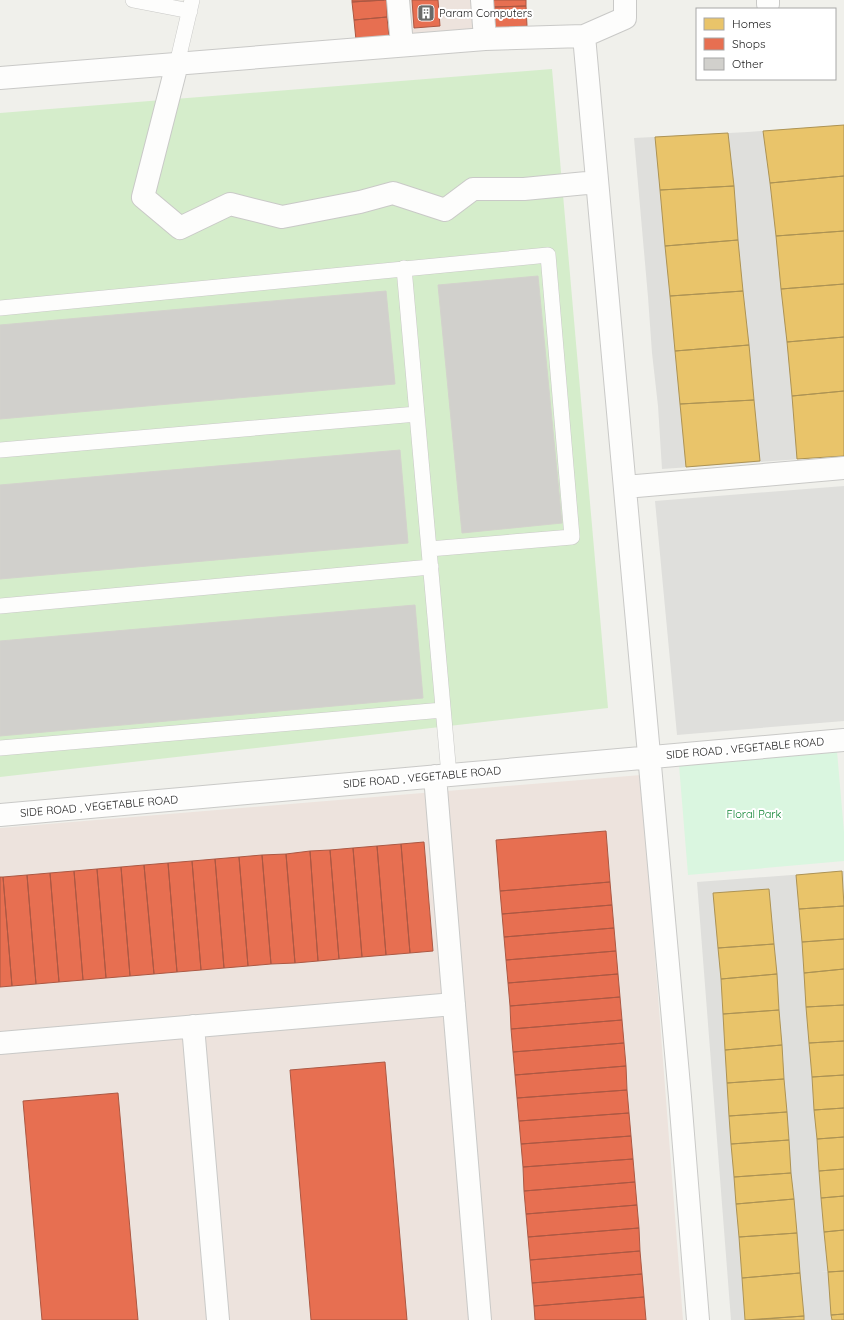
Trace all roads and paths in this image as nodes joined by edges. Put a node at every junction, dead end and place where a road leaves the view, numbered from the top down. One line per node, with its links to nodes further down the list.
1 (133, 0): 5 (lane)
2 (398, 0): 8 (street)
3 (482, 0): 7 (street)
4 (625, 0): 6 (street)
5 (191, 6): 9 (lane)
6 (584, 36): 7 (street); 11 (street)
7 (485, 39): 8 (street)
8 (402, 45): 9 (street)
9 (177, 64): 10 (street); 11 (street)
10 (0, 78)
11 (597, 182): 17 (street)
12 (404, 268): 13 (lane); 14 (lane); 18 (lane)
13 (0, 308)
14 (417, 414): 15 (lane); 18 (lane)
15 (0, 450)
16 (844, 468): 17 (street)
17 (625, 487): 24 (street)
18 (429, 549): 19 (lane)
19 (431, 567): 20 (lane); 21 (lane)
20 (0, 606)
21 (443, 710): 23 (lane); 25 (lane)
22 (844, 740): 24 (street, SIDE ROAD , VEGETABLE ROAD)
23 (0, 748)
24 (649, 757): 25 (street, SIDE ROAD , VEGETABLE ROAD); 32 (street)
25 (442, 776): 26 (street, SIDE ROAD , VEGETABLE ROAD); 27 (street)
26 (0, 815)
27 (454, 1004): 28 (street); 31 (street)
28 (193, 1026): 29 (street); 30 (street)
29 (0, 1043)
30 (218, 1320)
31 (480, 1320)
32 (698, 1320)

